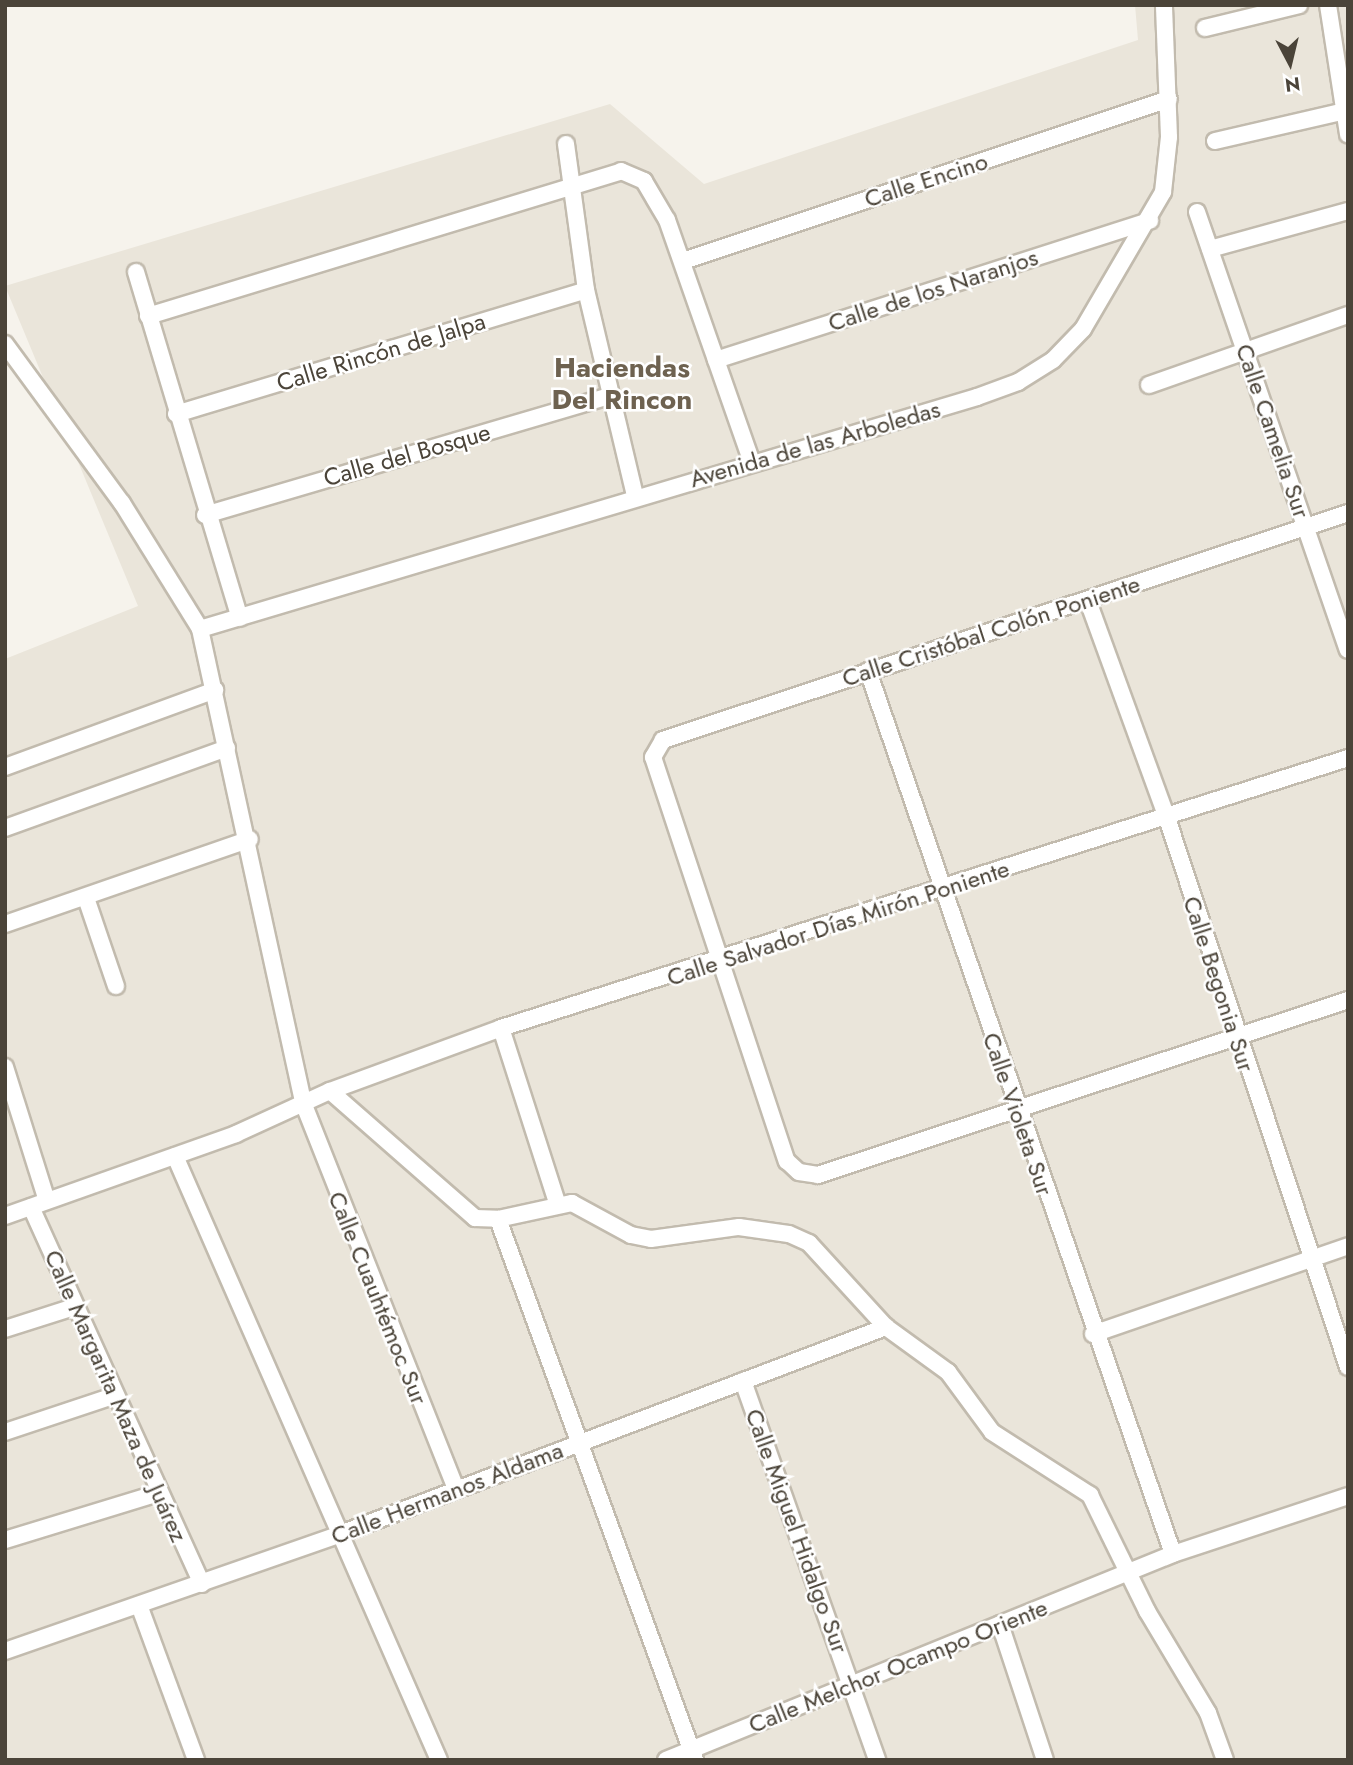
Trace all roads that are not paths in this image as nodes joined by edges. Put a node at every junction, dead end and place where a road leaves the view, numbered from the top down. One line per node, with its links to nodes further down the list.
1 (1164, 5): 5 (street, Avenida de las Arboledas)
2 (1299, 5): 4 (street)
3 (1328, 5): 6 (street)
4 (1205, 28)
5 (1169, 99): 13 (street, Avenida de las Arboledas); 15 (street, Calle Encino)
6 (1345, 111): 7 (street); 8 (street)
7 (1348, 134)
8 (1215, 141)
9 (566, 144): 10 (street)
10 (571, 184): 15 (street); 17 (street); 19 (street)
11 (1348, 211): 14 (street)
12 (1197, 212): 14 (street, Calle Camelia Sur)
13 (1150, 221): 22 (street, Calle de los Naranjos); 26 (street, Avenida de las Arboledas)
14 (1210, 249): 21 (street, Calle Camelia Sur)
15 (683, 261): 22 (street)
16 (136, 272): 19 (street)
17 (586, 290): 24 (street); 25 (street, Calle Rincón de Jalpa)
18 (1348, 315): 21 (street)
19 (148, 316): 25 (street)
20 (5, 344): 33 (street, Calle Cuauhtémoc Sur)
21 (1245, 352): 23 (street); 30 (street, Calle Camelia Sur)
22 (716, 359): 26 (street)
23 (1149, 385)
24 (609, 396): 27 (street); 29 (street, Calle del Bosque)
25 (176, 414): 29 (street)
26 (752, 463): 27 (street, Avenida de las Arboledas)
27 (635, 496): 32 (street, Avenida de las Arboledas)
28 (1348, 513): 30 (street, Calle Cristóbal Colón Poniente)
29 (205, 515): 32 (street)
30 (1306, 526): 31 (street, Calle Cristóbal Colón Poniente); 34 (street, Calle Camelia Sur)
31 (1088, 601): 35 (street, Calle Cristóbal Colón Poniente); 40 (street, Calle Begonia Sur)
32 (240, 618): 33 (street, Avenida de las Arboledas)
33 (200, 629): 36 (street, Calle Cuauhtémoc Sur)
34 (1348, 650)
35 (868, 671): 43 (street, Calle Violeta Sur); 46 (street, Calle Cristóbal Colón Poniente)
36 (215, 690): 37 (street, Calle Cuauhtémoc Sur); 39 (street)
37 (227, 748): 41 (street); 42 (street, Calle Cuauhtémoc Sur)
38 (1348, 758): 40 (street, Calle Salvador Días Mirón Poniente)
39 (5, 767)
40 (1167, 818): 43 (street, Calle Salvador Días Mirón Poniente); 50 (street, Calle Begonia Sur)
41 (5, 828)
42 (250, 839): 44 (street); 53 (street, Calle Cuauhtémoc Sur)
43 (942, 889): 46 (street, Calle Salvador Días Mirón Poniente); 54 (street, Calle Violeta Sur)
44 (86, 898): 45 (street); 47 (street)
45 (5, 924)
46 (721, 961): 49 (street, Calle Salvador Días Mirón Poniente); 54 (street)
47 (116, 986)
48 (1348, 1000): 50 (street)
49 (501, 1028): 52 (street, Calle Salvador Días Mirón Poniente); 57 (street)
50 (1235, 1037): 54 (street); 62 (street, Calle Begonia Sur)
51 (5, 1067): 56 (street)
52 (330, 1091): 53 (street, Calle Salvador Días Mirón Poniente); 60 (street)
53 (304, 1105): 55 (street, Calle Salvador Días Mirón Poniente); 72 (street, Calle Cuauhtémoc Sur)
54 (1016, 1109): 66 (street, Calle Violeta Sur)
55 (175, 1156): 56 (street, Calle Salvador Días Mirón Poniente); 75 (street)
56 (47, 1201): 58 (street, Calle Salvador Días Mirón Poniente)
57 (557, 1202): 60 (street); 64 (street)
58 (30, 1207): 59 (street, Calle Salvador Días Mirón Poniente); 63 (street, Calle Margarita Maza de Juárez)
59 (5, 1216)
60 (498, 1219): 71 (street)
61 (1348, 1246): 62 (street)
62 (1311, 1258): 66 (street); 67 (street, Calle Begonia Sur)
63 (74, 1307): 65 (street); 69 (street, Calle Margarita Maza de Juárez)
64 (886, 1327): 68 (street, Calle Hermanos Aldama); 78 (street)
65 (5, 1329)
66 (1093, 1334): 77 (street, Calle Violeta Sur)
67 (1348, 1367)
68 (743, 1381): 71 (street, Calle Hermanos Aldama); 83 (street, Calle Miguel Hidalgo Sur)
69 (113, 1396): 70 (street); 73 (street, Calle Margarita Maza de Juárez)
70 (5, 1432)
71 (580, 1442): 72 (street, Calle Hermanos Aldama); 84 (street)
72 (456, 1489): 75 (street, Calle Hermanos Aldama)
73 (159, 1493): 76 (street); 79 (street, Calle Margarita Maza de Juárez)
74 (1348, 1496): 77 (street, Calle Melchor Ocampo Oriente)
75 (343, 1533): 79 (street, Calle Hermanos Aldama); 86 (street)
76 (5, 1540)
77 (1172, 1554): 78 (street, Calle Melchor Ocampo Oriente)
78 (1129, 1571): 81 (street, Calle Melchor Ocampo Oriente); 90 (street)
79 (202, 1584): 80 (street, Calle Hermanos Aldama)
80 (139, 1605): 82 (street, Calle Hermanos Aldama); 85 (street)
81 (1000, 1624): 83 (street, Calle Melchor Ocampo Oriente); 89 (street)
82 (5, 1651)
83 (852, 1683): 84 (street, Calle Melchor Ocampo Oriente); 88 (street, Calle Miguel Hidalgo Sur)
84 (693, 1755): 87 (street, Calle Melchor Ocampo Oriente)
85 (196, 1760)
86 (439, 1760)
87 (666, 1760)
88 (877, 1760)
89 (1045, 1760)
90 (1225, 1760)

